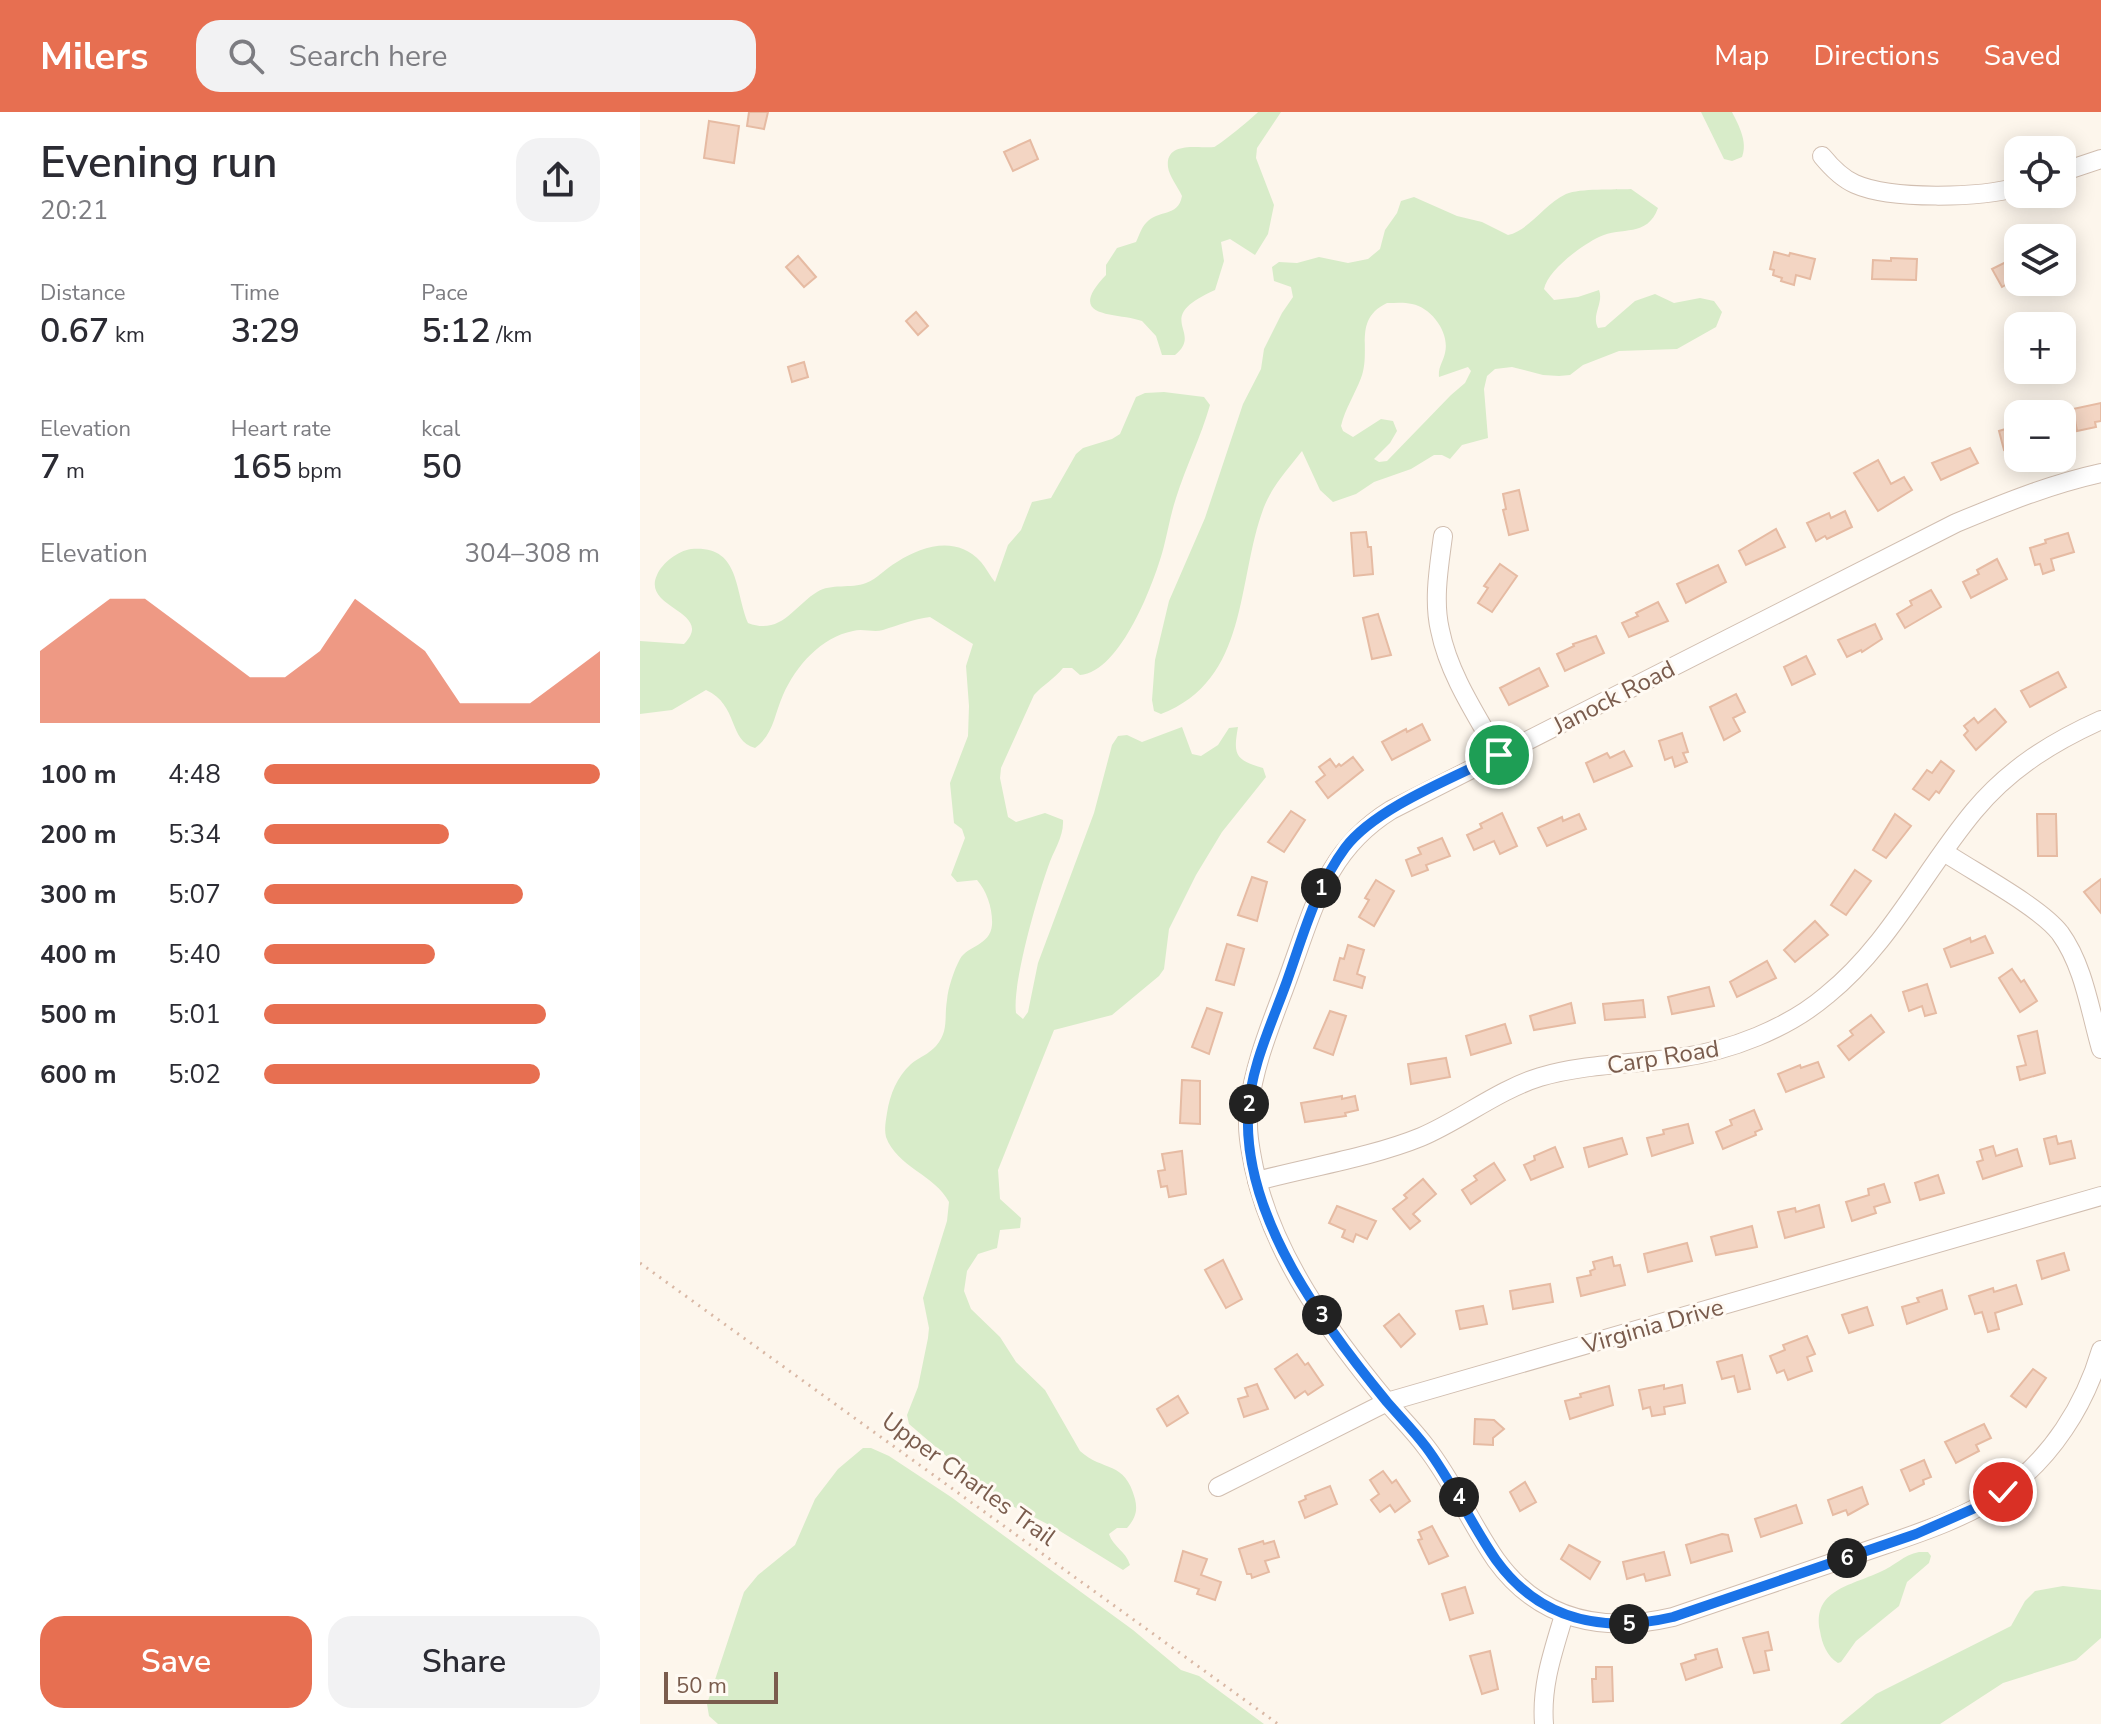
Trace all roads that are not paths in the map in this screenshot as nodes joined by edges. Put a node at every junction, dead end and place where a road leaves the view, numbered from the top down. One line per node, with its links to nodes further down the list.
1 (1822, 156): 4 (street)
2 (2101, 159): 3 (street)
3 (2076, 167)
4 (2004, 190)
5 (2101, 473): 8 (street, Janock Road)
6 (1443, 536): 8 (street)
7 (2101, 720): 9 (street, Carp Road)
8 (1499, 755): 11 (street, Janock Road)
9 (1944, 852): 10 (street); 11 (street, Carp Road)
10 (2101, 1049)
11 (1257, 1181): 15 (street, Janock Road)
12 (2101, 1196): 15 (street, Virginia Drive)
13 (2101, 1350): 14 (street, Janock Road)
14 (2097, 1381): 17 (street, Janock Road)
15 (1387, 1402): 16 (street, Virginia Drive); 17 (street, Janock Road)
16 (1218, 1487)
17 (1564, 1615): 18 (street)
18 (1544, 1724)

